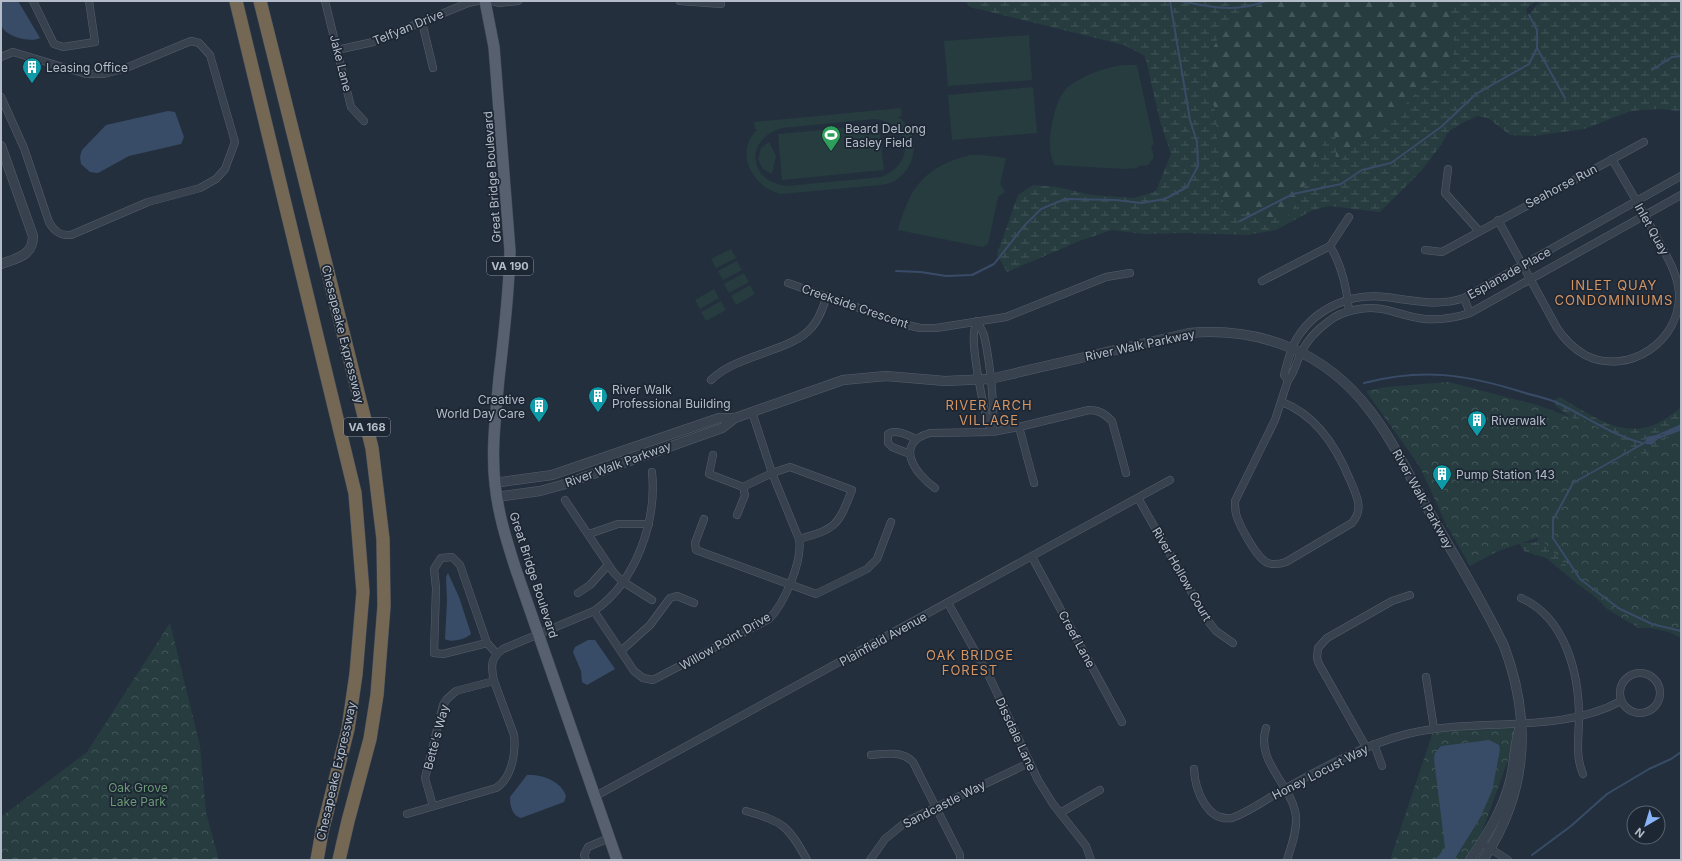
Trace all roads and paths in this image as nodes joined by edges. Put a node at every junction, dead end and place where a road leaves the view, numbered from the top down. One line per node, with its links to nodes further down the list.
1 (33, 1): 2 (street)
2 (89, 1)
3 (236, 1): 115 (highway, Chesapeake Expressway / VA 168)
4 (260, 1): 116 (highway, Chesapeake Expressway / VA 168)
5 (325, 1): 13 (street, Jake Lane)
6 (477, 1): 12 (street, Telfyan Drive)
7 (485, 1): 59 (main road, Great Bridge Boulevard / VA 190)
8 (492, 1): 9 (street)
9 (518, 1)
10 (680, 1): 11 (street)
11 (721, 4)
12 (422, 22): 13 (street, Telfyan Drive); 15 (street)
13 (337, 50): 17 (street, Jake Lane)
14 (1, 57): 16 (street)
15 (433, 68)
16 (1, 97)
17 (364, 121)
18 (1644, 142): 20 (street, Seahorse Run)
19 (1, 146): 31 (street)
20 (1612, 159): 24 (street, Inlet Quay); 27 (street, Seahorse Run)
21 (1448, 169): 28 (street)
22 (1681, 176): 24 (street, Esplanade Place)
23 (1681, 195): 25 (street, Esplanade Place)
24 (1636, 202): 25 (street, Inlet Quay); 32 (street, Esplanade Place)
25 (1644, 215): 34 (street, Esplanade Place); 34 (street, Inlet Quay)
26 (1348, 217): 29 (street)
27 (1498, 220): 28 (street, Seahorse Run); 32 (street, Inlet Quay)
28 (1479, 231): 30 (street, Seahorse Run)
29 (1330, 246): 35 (street); 39 (street)
30 (1425, 250)
31 (1, 264)
32 (1523, 266): 34 (street, Inlet Quay); 38 (street, Esplanade Place)
33 (1130, 274): 42 (street, Creekside Crescent)
34 (1531, 280): 41 (street, Esplanade Place)
35 (1262, 281)
36 (788, 283): 37 (street, Creekside Crescent)
37 (827, 296): 42 (street, Creekside Crescent); 45 (street)
38 (1464, 298): 39 (street, Esplanade Place); 41 (street)
39 (1348, 300): 40 (street); 43 (street, Esplanade Place)
40 (1349, 311): 41 (street, Esplanade Place); 43 (street, Esplanade Place)
41 (1470, 313)
42 (977, 321): 44 (street); 46 (street)
43 (1297, 350): 44 (street, River Walk Parkway); 47 (street); 93 (street, River Walk Parkway)
44 (990, 379): 46 (street, River Walk Parkway); 51 (street)
45 (712, 380)
46 (979, 380): 48 (street, River Walk Parkway); 51 (street)
47 (1282, 402): 47 (street)
48 (752, 412): 49 (street, River Walk Parkway); 56 (street, Willow Point Drive)
49 (736, 418): 59 (street, River Walk Parkway); 63 (street, River Walk Parkway)
50 (1019, 427): 51 (street); 57 (street); 60 (street)
51 (992, 432): 52 (street)
52 (916, 439): 53 (street); 53 (street)
53 (910, 454): 62 (street)
54 (713, 455): 61 (street)
55 (652, 472): 69 (street)
56 (772, 473): 61 (street); 71 (street, Willow Point Drive); 71 (street)
57 (1126, 473)
58 (1170, 480): 64 (street, Plainfield Avenue)
59 (494, 483): 63 (main road, Great Bridge Boulevard / VA 190)
60 (1034, 483)
61 (743, 487): 66 (street)
62 (935, 488)
63 (496, 497): 83 (main road, Great Bridge Boulevard / VA 190)
64 (1138, 498): 72 (street, Plainfield Avenue); 85 (street, River Hollow Court)
65 (565, 500): 70 (street)
66 (737, 515)
67 (704, 519): 75 (street)
68 (891, 522): 75 (street)
69 (649, 524): 70 (street); 74 (street)
70 (589, 534): 73 (street)
71 (799, 539): 75 (street, Willow Point Drive)
72 (1032, 557): 81 (street, Plainfield Avenue); 92 (street, Creef Lane)
73 (608, 565): 74 (street); 76 (street)
74 (622, 581): 79 (street); 82 (street)
75 (789, 584): 86 (street, Willow Point Drive)
76 (578, 592)
77 (1410, 595): 97 (street)
78 (1521, 598): 91 (street)
79 (652, 600)
80 (694, 603): 86 (street)
81 (948, 603): 99 (street, Dissdale Lane); 105 (street, Plainfield Avenue)
82 (594, 611): 83 (street); 86 (street, Willow Point Drive)
83 (539, 635): 87 (street); 105 (main road, Great Bridge Boulevard / VA 190)
84 (487, 643): 84 (street); 87 (street)
85 (1233, 643)
86 (621, 651)
87 (497, 654): 89 (street)
88 (1426, 677): 95 (street)
89 (494, 681): 106 (street, Bette's Way); 106 (street)
90 (1621, 701): 90 (street); 91 (street, Honey Locust Way)
91 (1579, 716): 93 (street, Honey Locust Way); 102 (street)
92 (1122, 722)
93 (1521, 724): 95 (street, Honey Locust Way); 112 (street, River Walk Parkway)
94 (1266, 728): 103 (street)
95 (1434, 729): 96 (street, Honey Locust Way)
96 (1374, 744): 97 (street, Honey Locust Way); 100 (street)
97 (1366, 747): 103 (street, Honey Locust Way)
98 (871, 755): 107 (street)
99 (1029, 763): 107 (street, Sandcastle Way); 109 (street, Dissdale Lane)
100 (1382, 766)
101 (1194, 769): 103 (street, Honey Locust Way)
102 (1583, 774)
103 (1285, 789): 123 (street)
104 (1100, 790): 109 (street)
105 (594, 797): 111 (main road, Great Bridge Boulevard / VA 190)
106 (433, 806): 110 (street)
107 (936, 807): 120 (street, Sandcastle Way); 121 (street)
108 (746, 811): 119 (street)
109 (1060, 813): 122 (street, Dissdale Lane)
110 (407, 814)
111 (609, 838): 117 (street); 118 (main road, Great Bridge Boulevard / VA 190)
112 (1486, 845): 113 (street, River Walk Parkway); 114 (street, River Walk Parkway); 124 (street)
113 (1473, 856): 114 (street)
114 (1485, 859)
115 (317, 860)
116 (339, 860)
117 (586, 860)
118 (616, 860)
119 (807, 860)
120 (870, 860)
121 (960, 860)
122 (1091, 860)
123 (1287, 860)
124 (1508, 860)

